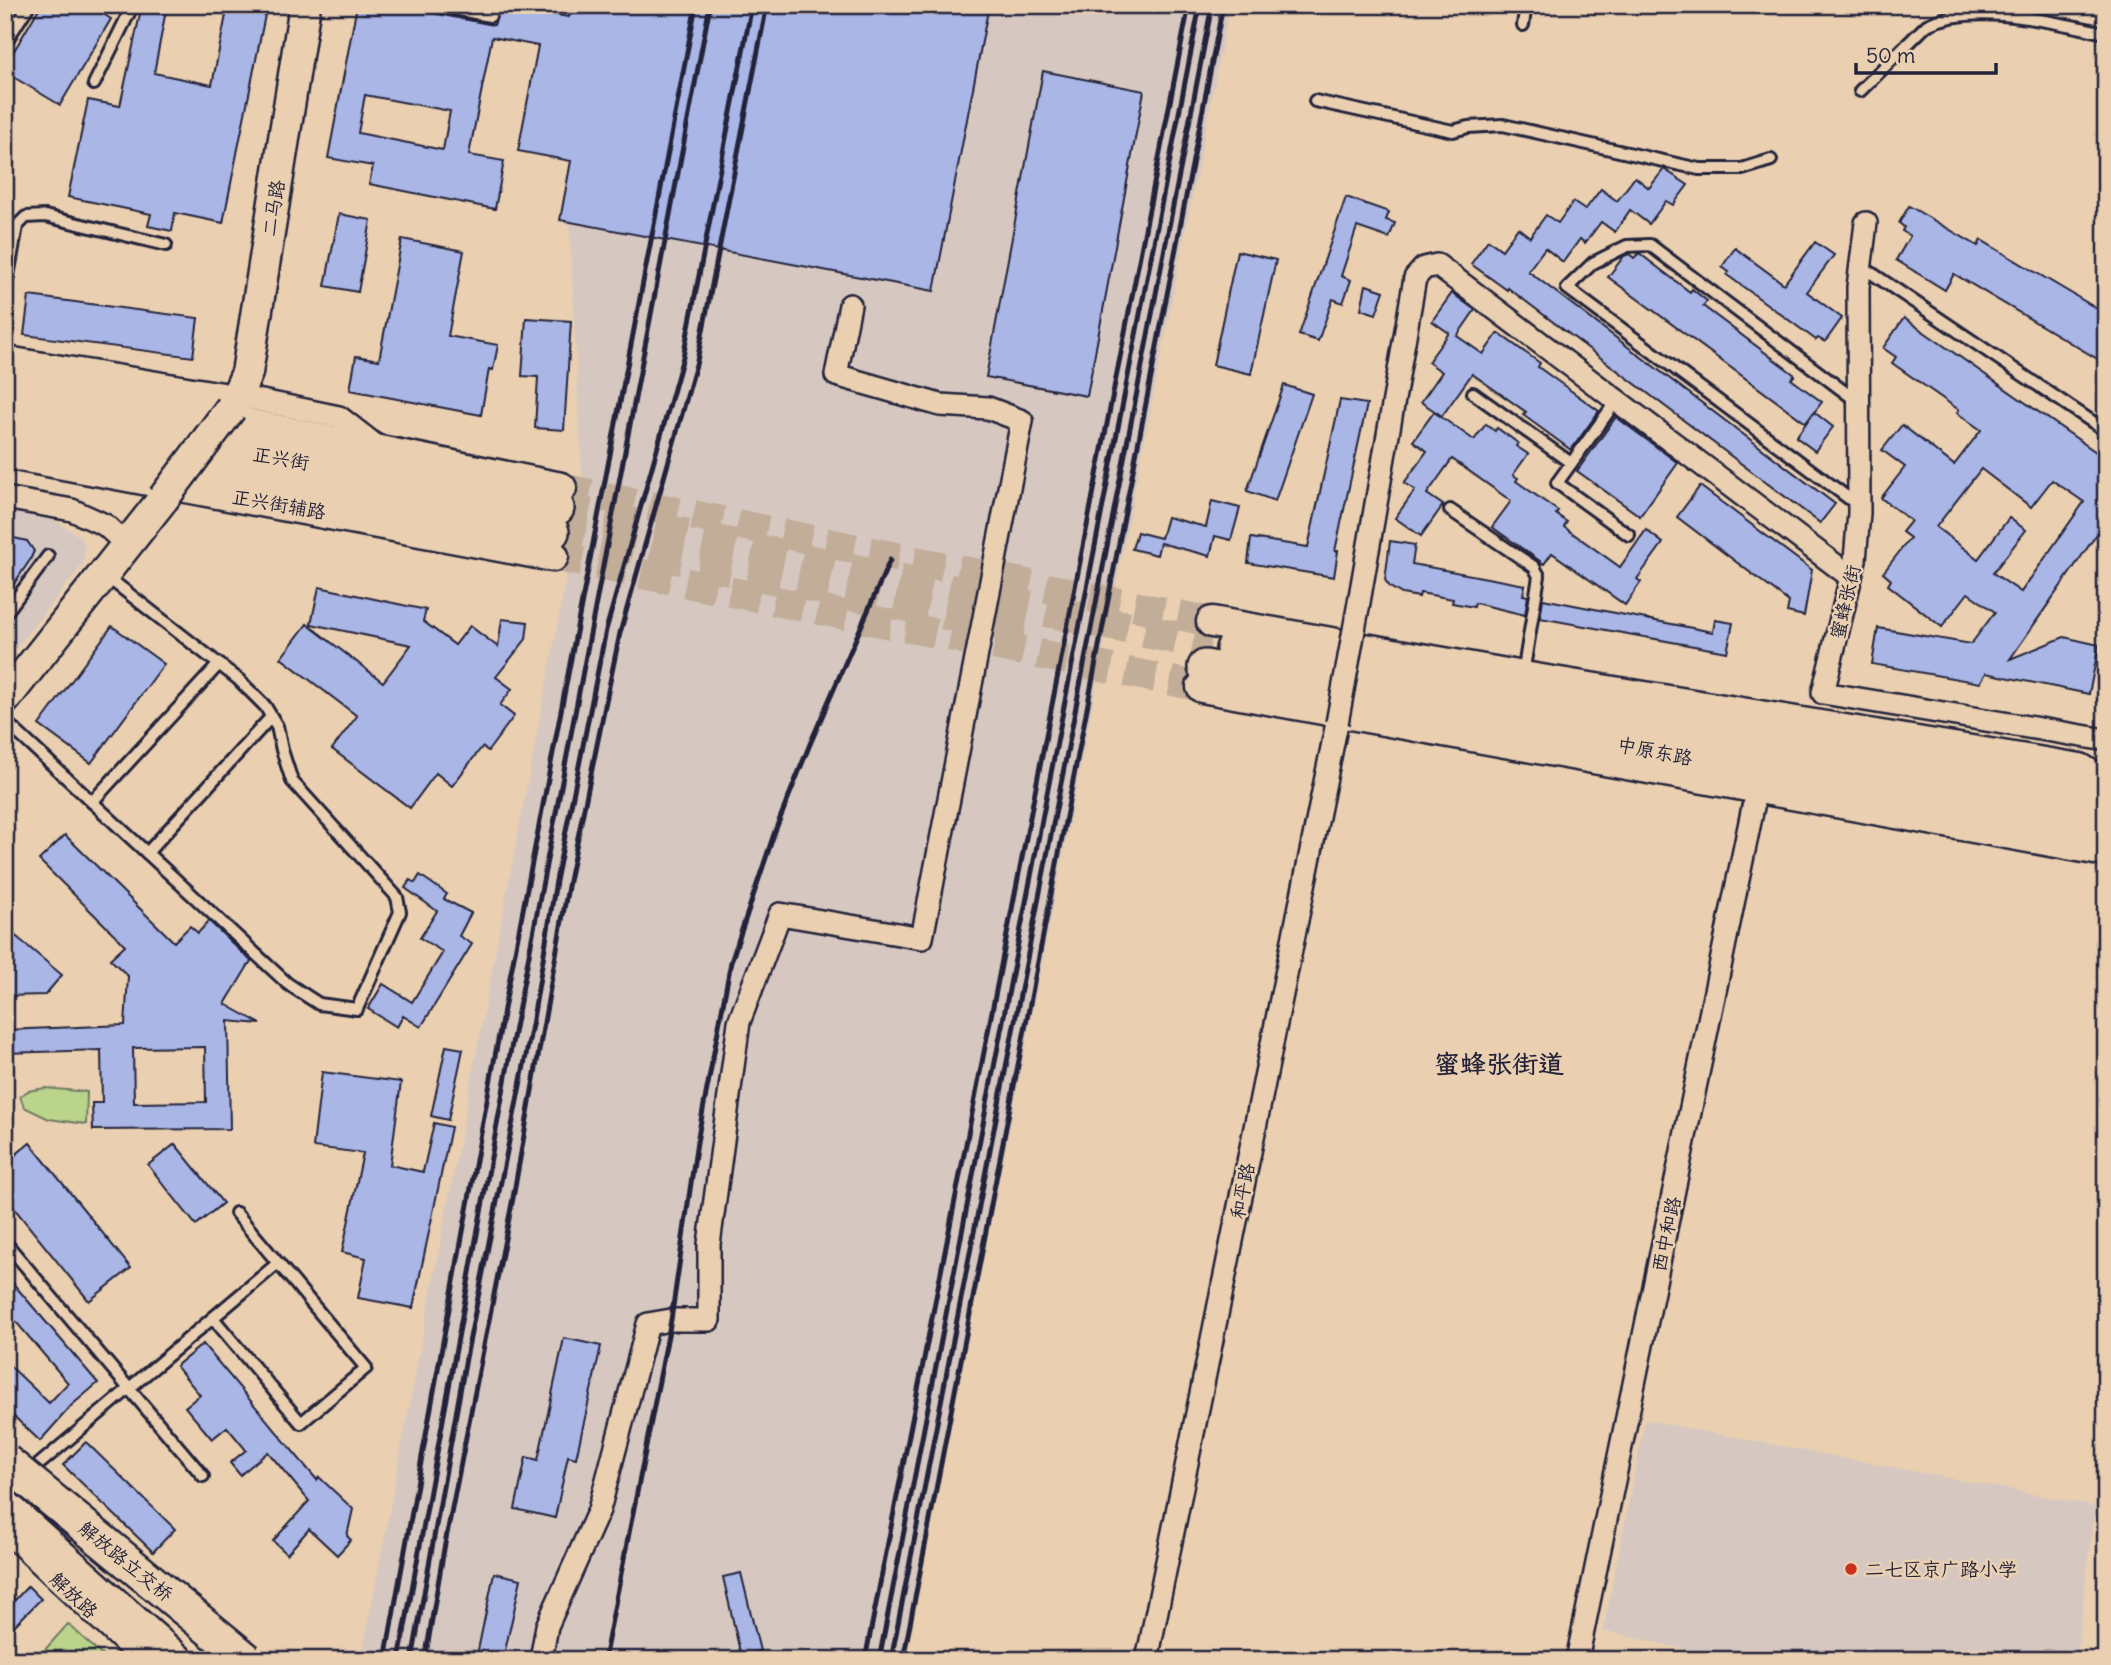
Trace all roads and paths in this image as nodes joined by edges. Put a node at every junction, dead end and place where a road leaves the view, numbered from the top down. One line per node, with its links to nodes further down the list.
1 (29, 5): 9 (lane)
2 (130, 5): 10 (lane)
3 (305, 5): 23 (street, 二马路)
4 (435, 5): 5 (lane)
5 (493, 5)
6 (1526, 5): 7 (lane)
7 (1522, 25)
8 (2106, 33): 11 (lane)
9 (5, 43)
10 (94, 84)
11 (1860, 91)
12 (1315, 102): 13 (lane)
13 (1771, 160)
14 (1866, 223): 16 (street, 蜜蜂张街)
15 (166, 245): 17 (lane)
16 (1861, 265): 24 (street, 蜜蜂张街); 27 (lane)
17 (5, 293)
18 (850, 305): 71 (street)
19 (5, 357): 23 (street)
20 (5, 383): 28 (street)
21 (1473, 393): 30 (lane)
22 (1617, 400): 30 (lane); 39 (street, 和平路); 47 (street, 和平路, bridge)
23 (235, 402): 28 (street); 36 (street, 二马路, bridge)
24 (1858, 402): 32 (street, 蜜蜂张街); 32 (lane)
25 (5, 408): 34 (main road, 正兴街)
26 (5, 432): 34 (main road, 正兴街)
27 (2106, 432)
28 (382, 450): 34 (street)
29 (5, 453): 34 (street, 正兴街辅路)
30 (1571, 463): 35 (lane)
31 (5, 498): 36 (street)
32 (1859, 506): 39 (street, 蜜蜂张街)
33 (1450, 510): 43 (lane)
34 (556, 521)
35 (1629, 535)
36 (127, 545): 38 (street)
37 (48, 556): 40 (lane)
38 (104, 574): 42 (lane); 44 (street)
39 (1851, 577): 48 (street, 蜜蜂张街)
40 (5, 614)
41 (1207, 655): 43 (street); 52 (main road, 中原东路); 55 (main road, 中原东路)
42 (219, 664): 45 (lane); 51 (lane)
43 (1523, 677): 49 (street)
44 (5, 699)
45 (271, 717): 54 (lane); 54 (lane)
46 (5, 721): 51 (lane)
47 (1336, 726): 53 (street); 72 (street, 和平路)
48 (2106, 740)
49 (2093, 771): 50 (street)
50 (2106, 785)
51 (92, 802): 54 (lane)
52 (2106, 802)
53 (1753, 807): 55 (street); 73 (street, 西中和路)
54 (147, 853)
55 (2105, 855)
56 (236, 1213): 58 (lane)
57 (5, 1242): 60 (lane)
58 (278, 1263): 59 (lane); 59 (lane)
59 (213, 1318): 60 (lane)
60 (129, 1388): 63 (lane); 64 (lane)
61 (5, 1435): 67 (main road, bridge)
62 (5, 1461): 67 (main road, 解放路立交桥, bridge)
63 (203, 1476)
64 (5, 1493)
65 (5, 1507): 69 (main road, 解放路立交桥)
66 (5, 1530): 68 (street, 解放路)
67 (214, 1631): 70 (main road, 解放路立交桥, bridge)
68 (143, 1660)
69 (176, 1660)
70 (247, 1660)
71 (541, 1660)
72 (1147, 1660)
73 (1577, 1660)

